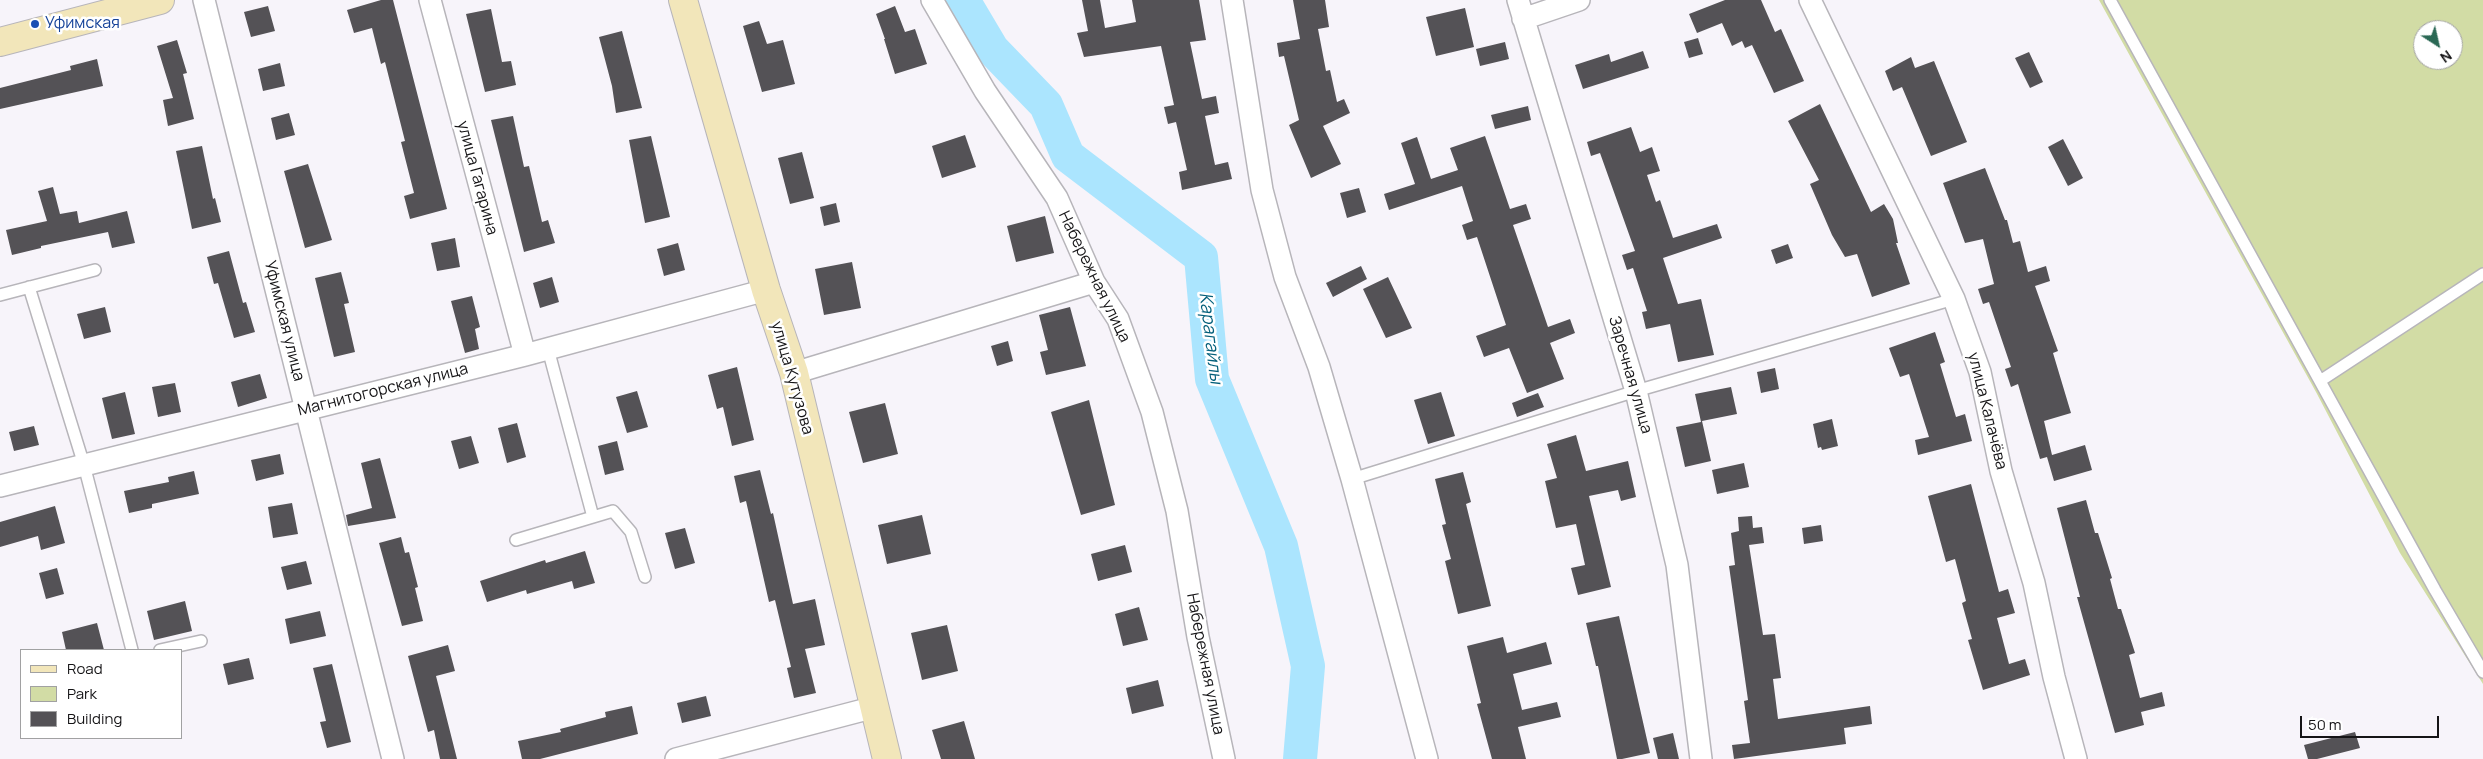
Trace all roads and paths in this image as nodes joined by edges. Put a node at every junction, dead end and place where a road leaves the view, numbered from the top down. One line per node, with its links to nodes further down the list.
1 (160, 0): 11 (main road)
2 (204, 0): 24 (street, Уфимская улица)
3 (430, 0): 20 (street, улица Гагарина)
4 (683, 0): 16 (main road, улица Кутузова)
5 (932, 0): 14 (street, Набережная улица)
6 (1232, 0): 26 (street)
7 (1579, 0): 10 (street)
8 (1810, 0): 18 (street, улица Калачёва)
9 (2110, 0): 22 (lane)
10 (1521, 9): 23 (street, Заречная улица)
11 (0, 42)
12 (95, 270): 15 (lane)
13 (2483, 274): 22 (lane)
14 (1094, 282): 21 (street); 39 (street, Набережная улица)
15 (29, 287): 17 (lane); 25 (lane)
16 (766, 290): 19 (street, Магнитогорская улица); 21 (main road, улица Кутузова)
17 (0, 295)
18 (1954, 300): 23 (lane); 42 (street, улица Калачёва)
19 (548, 349): 20 (street, Магнитогорская улица); 28 (lane)
20 (524, 355): 24 (street, Магнитогорская улица)
21 (794, 373): 35 (main road, улица Кутузова)
22 (2320, 381): 34 (lane)
23 (1636, 391): 26 (lane); 41 (street, Заречная улица)
24 (306, 410): 25 (street, Магнитогорская улица); 36 (street, Уфимская улица)
25 (84, 465): 27 (street, Магнитогорская улица); 32 (lane)
26 (1352, 479): 40 (street)
27 (0, 486)
28 (593, 517): 29 (lane); 30 (lane)
29 (516, 540)
30 (645, 577)
31 (201, 641): 33 (lane)
32 (132, 649)
33 (165, 649)
34 (2483, 672)
35 (875, 707): 37 (street); 38 (main road, улица Кутузова)
36 (393, 759)
37 (676, 759)
38 (887, 759)
39 (1224, 759)
40 (1427, 759)
41 (1701, 759)
42 (2076, 759)

